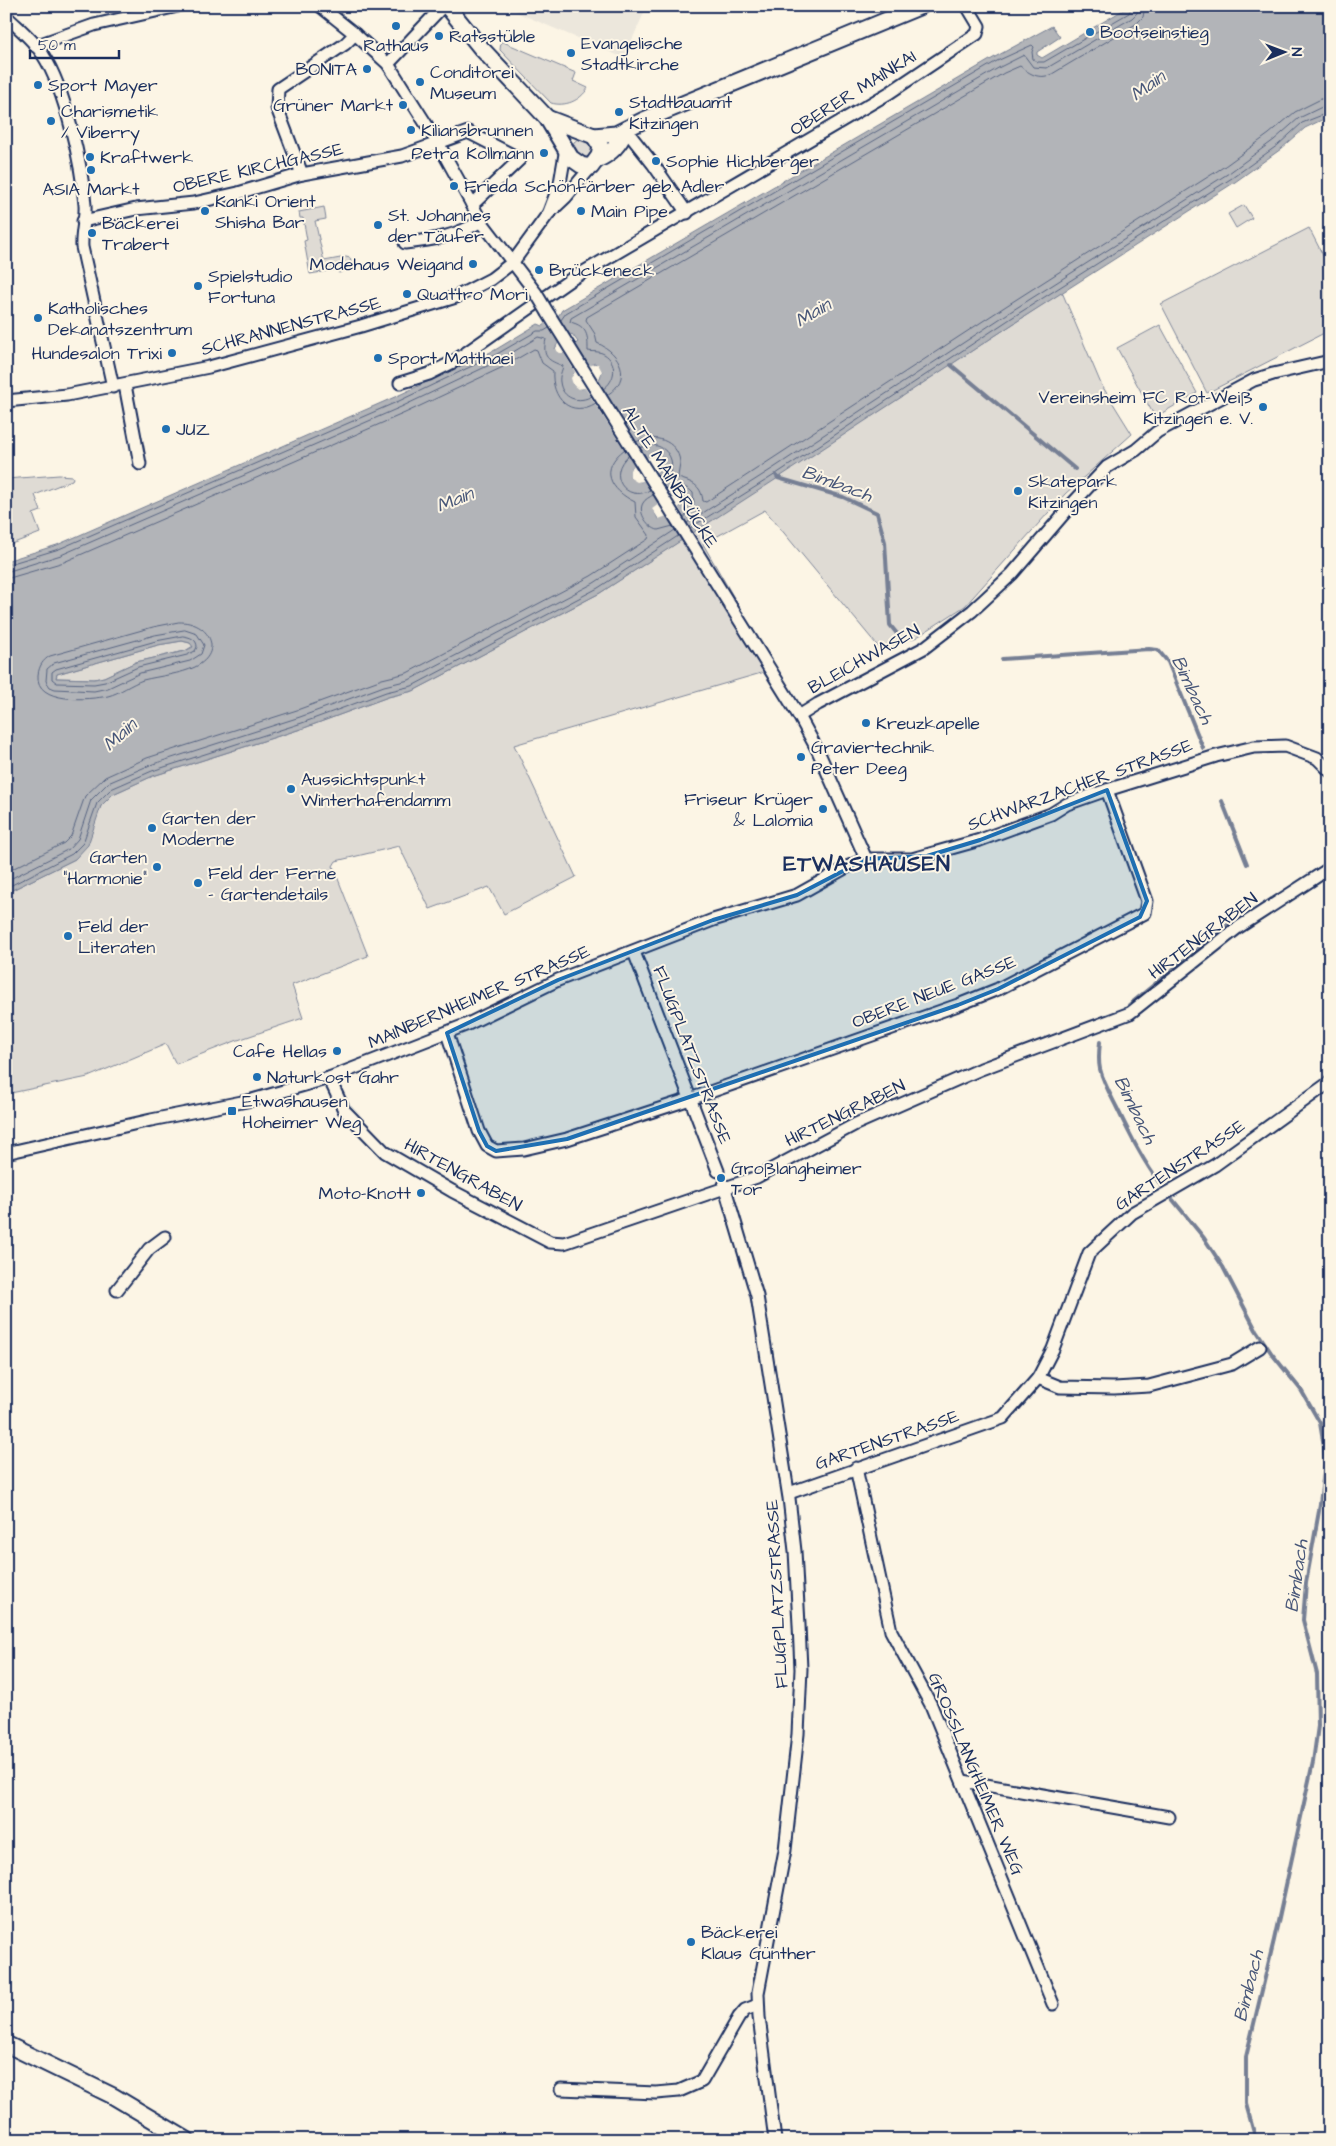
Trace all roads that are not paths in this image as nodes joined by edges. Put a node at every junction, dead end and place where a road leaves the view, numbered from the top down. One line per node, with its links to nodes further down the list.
1 (178, 6): 8 (street)
2 (320, 6): 7 (street, ALTE MAINBRÜCKE)
3 (445, 6): 9 (street); 10 (street)
4 (921, 6): 11 (street)
5 (967, 6): 18 (street, OBERER MAINKAI)
6 (6, 16): 8 (street)
7 (355, 34): 9 (street, ALTE MAINBRÜCKE); 16 (street)
8 (35, 46): 20 (street)
9 (388, 64): 13 (street, ALTE MAINBRÜCKE)
10 (547, 118): 12 (street); 14 (street)
11 (626, 130): 12 (street); 15 (street); 18 (street)
12 (588, 133): 14 (street); 15 (street)
13 (438, 143): 16 (street, OBERE KIRCHGASSE); 17 (street, ALTE MAINBRÜCKE); 17 (street, OBERE KIRCHGASSE)
14 (566, 148): 15 (street); 19 (street)
15 (594, 163): 19 (street)
16 (302, 174): 20 (street, OBERE KIRCHGASSE)
17 (472, 205): 21 (street, ALTE MAINBRÜCKE)
18 (687, 213): 24 (street, OBERER MAINKAI)
19 (548, 214): 23 (street, SCHRANNENSTRASSE)
20 (84, 221): 28 (street)
21 (481, 221): 22 (street); 23 (street, ALTE MAINBRÜCKE)
22 (405, 243)
23 (513, 262): 24 (street, ALTE MAINBRÜCKE); 27 (street, SCHRANNENSTRASSE)
24 (537, 298): 26 (street, OBERER MAINKAI); 31 (street, ALTE MAINBRÜCKE, bridge)
25 (1330, 362): 31 (street, BLEICHWASEN)
26 (400, 383)
27 (125, 385): 28 (street, SCHRANNENSTRASSE); 30 (street)
28 (112, 387): 29 (street, SCHRANNENSTRASSE)
29 (6, 401)
30 (140, 464)
31 (799, 716): 34 (street, ALTE MAINBRÜCKE)
32 (1330, 771): 33 (street, SCHWARZACHER STRASSE)
33 (1106, 790): 34 (street, SCHWARZACHER STRASSE); 40 (street, OBERE NEUE GASSE)
34 (866, 859): 36 (street, MAINBERNHEIMER STRASSE)
35 (1330, 868): 43 (street, HIRTENGRABEN)
36 (634, 952): 37 (street, MAINBERNHEIMER STRASSE); 40 (street, FLUGPLATZSTRASSE)
37 (448, 1033): 38 (street, MAINBERNHEIMER STRASSE); 40 (street, OBERE NEUE GASSE)
38 (328, 1078): 41 (street, MAINBERNHEIMER STRASSE); 43 (street, HIRTENGRABEN)
39 (1330, 1082): 47 (street, GARTENSTRASSE)
40 (690, 1099): 42 (street, FLUGPLATZSTRASSE)
41 (6, 1154)
42 (718, 1171)
43 (725, 1187): 49 (street, FLUGPLATZSTRASSE)
44 (165, 1237): 45 (street)
45 (117, 1290)
46 (1260, 1347): 47 (street)
47 (1038, 1378): 48 (street, GARTENSTRASSE)
48 (856, 1468): 49 (street, GARTENSTRASSE); 50 (street, GROSSLANGHEIMER WEG)
49 (789, 1493): 53 (street, FLUGPLATZSTRASSE)
50 (963, 1780): 51 (street); 52 (street, GROSSLANGHEIMER WEG)
51 (1169, 1817)
52 (1053, 2004)
53 (758, 2005): 55 (street); 57 (street, FLUGPLATZSTRASSE)
54 (6, 2044): 56 (street)
55 (561, 2089)
56 (187, 2140)
57 (775, 2140)

